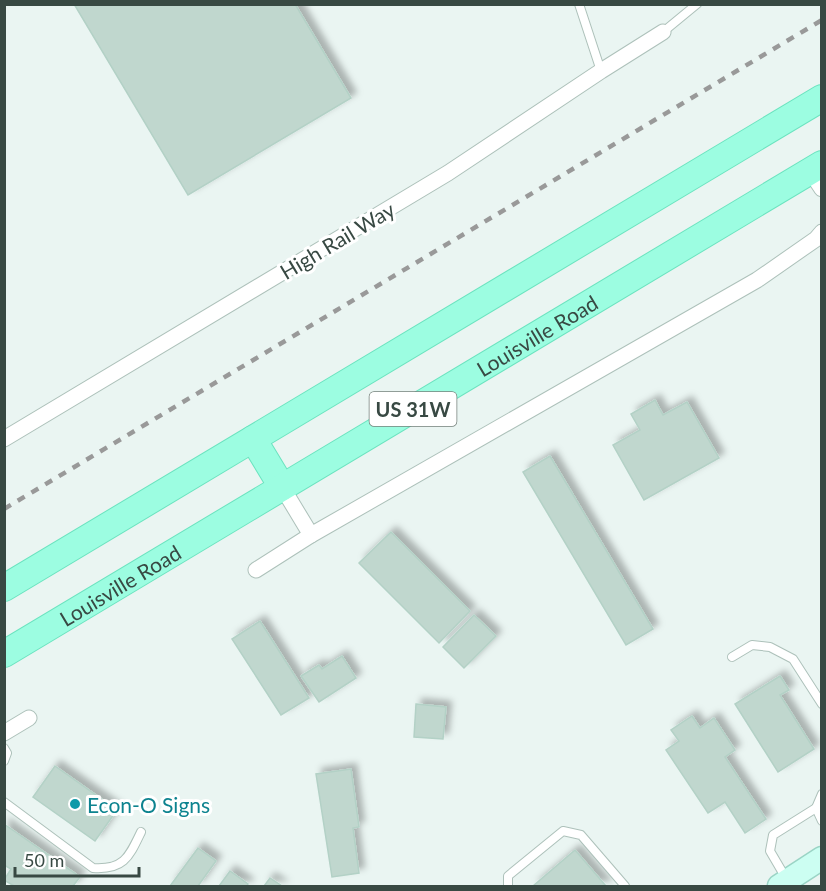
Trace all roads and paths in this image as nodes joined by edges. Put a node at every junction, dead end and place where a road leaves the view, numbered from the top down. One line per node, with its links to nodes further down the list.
1 (579, 4): 4 (lane)
2 (697, 4): 3 (lane)
3 (663, 32): 4 (street, High Rail Way)
4 (601, 71): 8 (street, High Rail Way)
5 (822, 98): 9 (main road, US 31W)
6 (818, 175): 10 (main road, Louisville Road / US 31W)
7 (822, 232): 11 (street)
8 (4, 439)
9 (253, 439): 10 (main road); 13 (main road, US 31W)
10 (282, 487): 11 (street); 14 (main road, Louisville Road / US 31W)
11 (311, 535): 12 (street)
12 (256, 570)
13 (4, 588)
14 (4, 654)
15 (732, 657): 16 (lane)
16 (822, 704)
17 (29, 718): 18 (street)
18 (4, 733)
19 (4, 748): 20 (lane)
20 (4, 761)
21 (822, 794): 23 (lane)
22 (4, 802): 25 (lane)
23 (816, 808): 24 (lane); 27 (lane)
24 (822, 821)
25 (141, 832)
26 (822, 858): 27 (street)
27 (785, 885)
28 (508, 886): 29 (lane)
29 (626, 886)

